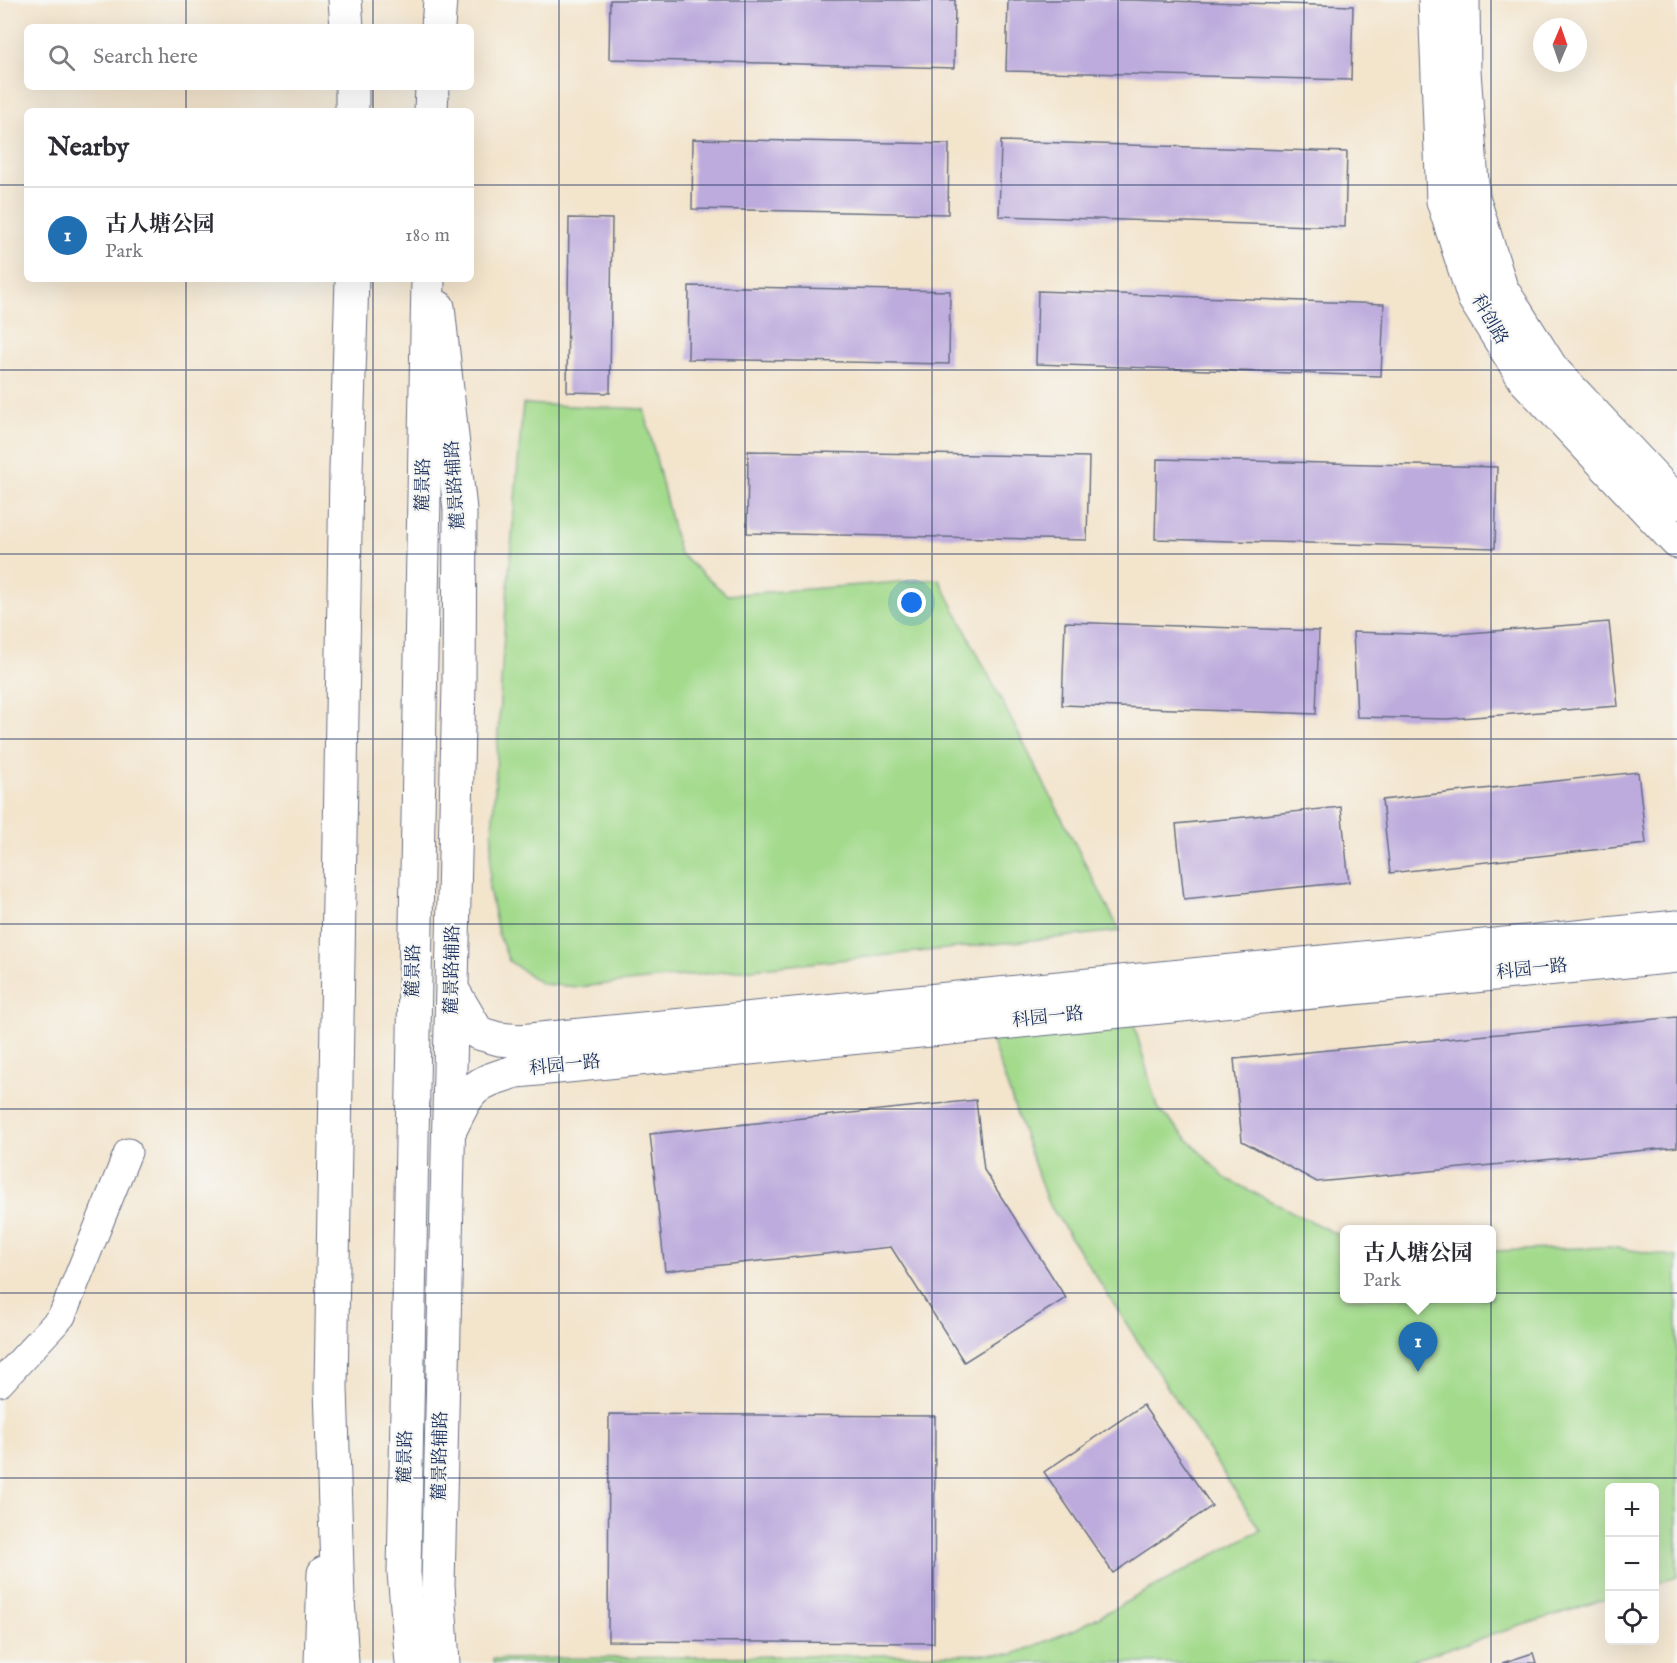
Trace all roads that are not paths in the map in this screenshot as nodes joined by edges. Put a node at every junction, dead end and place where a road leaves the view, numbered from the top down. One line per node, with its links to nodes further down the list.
1 (345, 0): 5 (main road)
2 (440, 0): 6 (main road)
3 (1435, 0): 15 (main road, 科创路)
4 (1463, 0): 14 (main road, 科创路)
5 (347, 24)
6 (438, 24)
7 (352, 90): 9 (main road)
8 (432, 90): 10 (main road)
9 (352, 108)
10 (431, 108)
11 (352, 282): 21 (main road)
12 (428, 282): 25 (main road, 麓景路)
13 (435, 282): 18 (main road, 麓景路辅路)
14 (1677, 502)
15 (1677, 542)
16 (1677, 927): 18 (main road, 科园一路)
17 (1677, 956): 19 (main road, 科园一路)
18 (452, 989): 19 (main road, 麓景路辅路)
19 (449, 1133): 26 (main road, 麓景路辅路)
20 (128, 1152): 22 (street)
21 (331, 1373): 23 (main road); 24 (main road)
22 (0, 1383)
23 (321, 1663)
24 (342, 1663)
25 (412, 1663)
26 (443, 1663)

